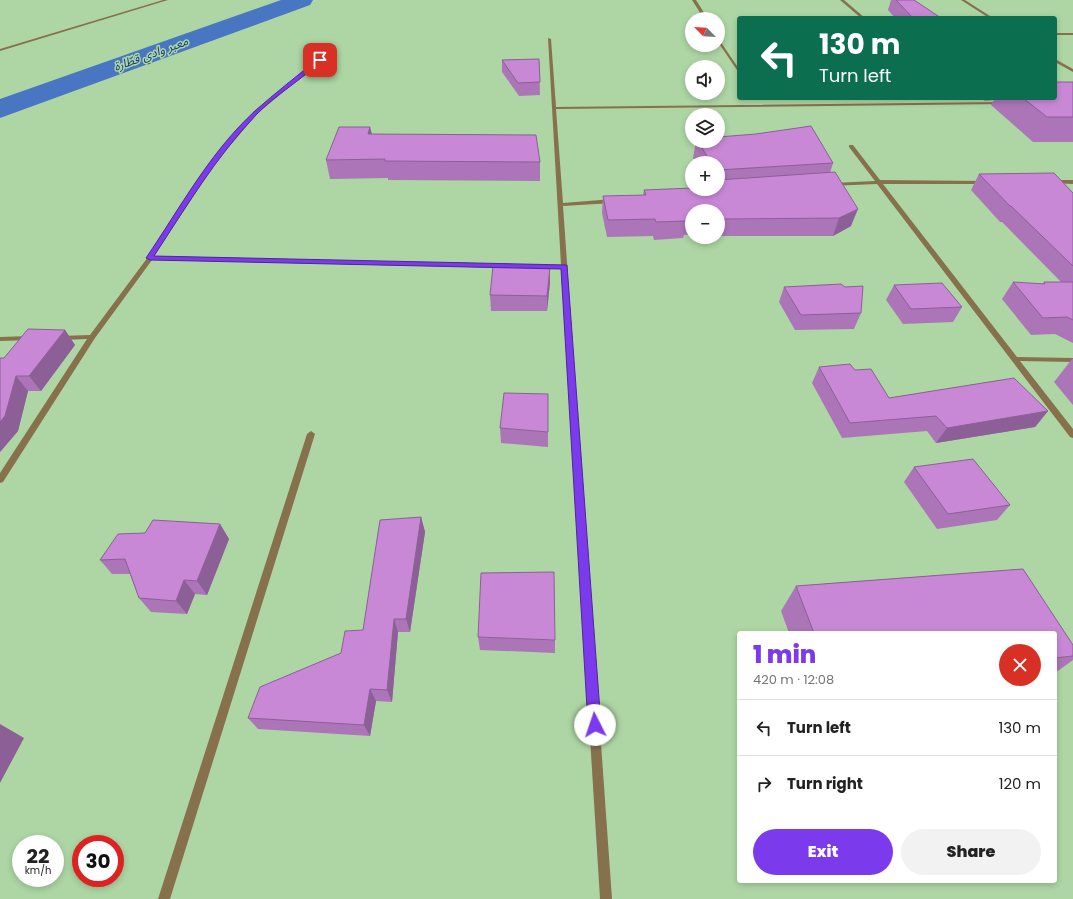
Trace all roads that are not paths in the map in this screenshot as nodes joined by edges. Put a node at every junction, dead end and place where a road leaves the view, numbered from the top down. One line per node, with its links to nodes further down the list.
1 (166, 0): 12 (street)
2 (694, 0): 5 (street)
3 (842, 0): 6 (street)
4 (963, 0): 7 (street)
5 (702, 12)
6 (861, 16)
7 (988, 16)
8 (1057, 34): 9 (street)
9 (1073, 34)
10 (550, 39): 20 (street)
11 (725, 49): 15 (street)
12 (0, 50)
13 (320, 60): 31 (street)
14 (1057, 61): 16 (street)
15 (737, 69)
16 (1073, 71)
17 (957, 100): 19 (street)
18 (1006, 102): 19 (street)
19 (961, 103): 20 (street)
20 (554, 108): 30 (street)
21 (851, 146): 22 (street)
22 (878, 182): 23 (street); 27 (street); 37 (street)
23 (988, 182)
24 (1042, 182): 25 (street)
25 (1058, 182): 26 (street); 28 (street)
26 (1073, 182)
27 (822, 186)
28 (1063, 187)
29 (616, 201): 30 (street)
30 (560, 205): 32 (street)
31 (150, 258): 32 (street); 33 (street)
32 (565, 267): 43 (street)
33 (92, 337): 35 (street); 41 (street)
34 (38, 338): 36 (street)
35 (54, 338)
36 (0, 339)
37 (1015, 359): 38 (street); 40 (street)
38 (1073, 360)
39 (311, 434): 42 (street)
40 (1073, 435)
41 (0, 480)
42 (164, 899)
43 (606, 899)

